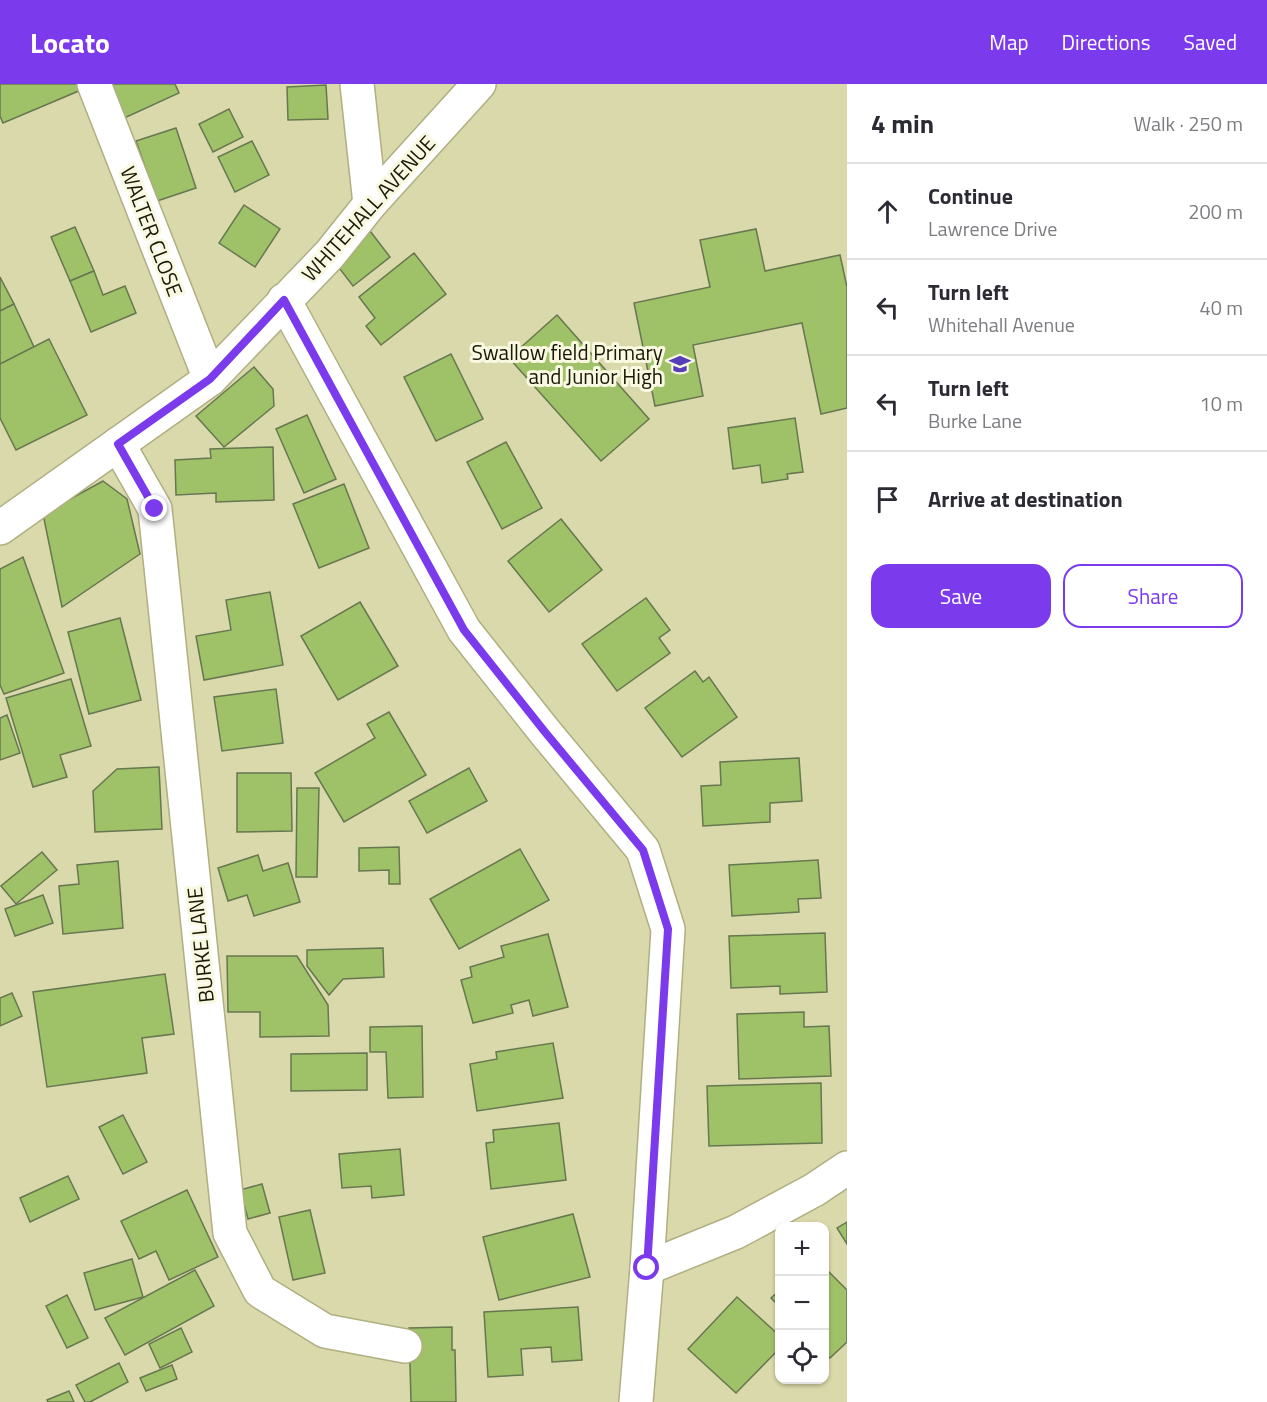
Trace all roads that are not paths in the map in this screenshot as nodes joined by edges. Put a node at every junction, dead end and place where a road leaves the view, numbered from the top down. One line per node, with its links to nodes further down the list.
1 (94, 84): 6 (street, WALTER CLOSE)
2 (357, 84): 4 (street)
3 (479, 84): 4 (street, WHITEHALL AVENUE)
4 (370, 204): 5 (street, WHITEHALL AVENUE)
5 (284, 300): 6 (street, WHITEHALL AVENUE); 10 (street)
6 (210, 379): 7 (street, WHITEHALL AVENUE)
7 (118, 444): 8 (street, WHITEHALL AVENUE); 11 (street, BURKE LANE)
8 (0, 528)
9 (847, 1168): 10 (street)
10 (647, 1268): 12 (street)
11 (405, 1346)
12 (636, 1402)

